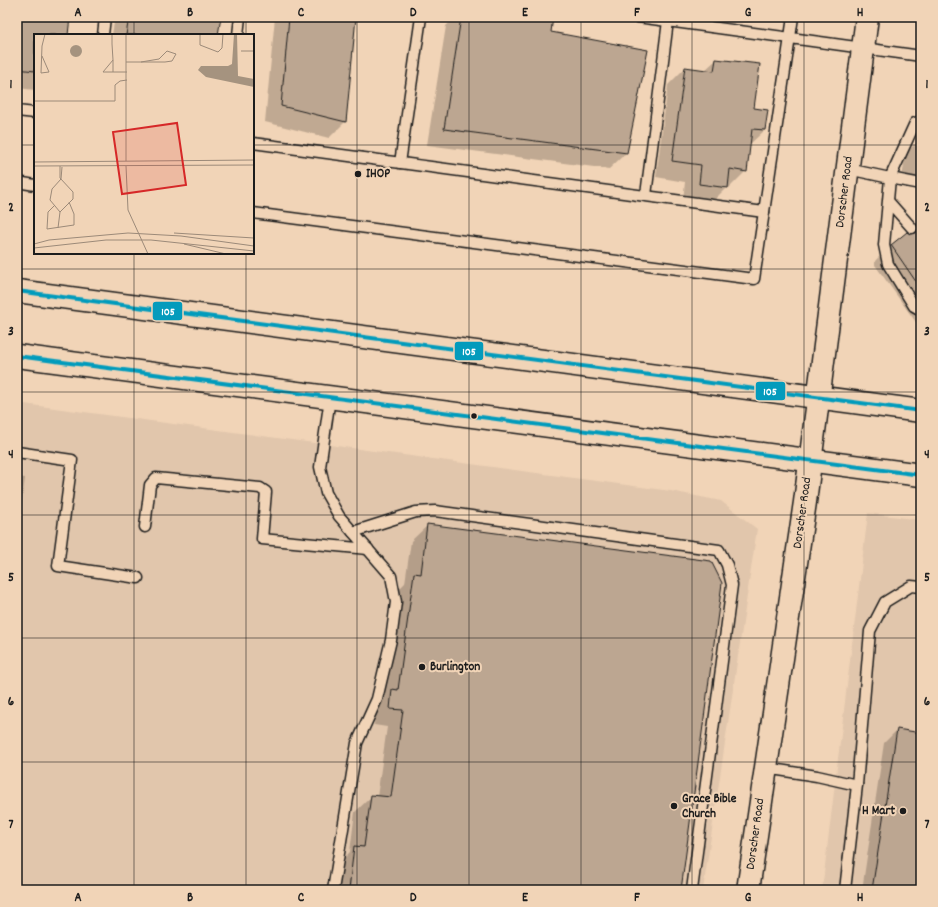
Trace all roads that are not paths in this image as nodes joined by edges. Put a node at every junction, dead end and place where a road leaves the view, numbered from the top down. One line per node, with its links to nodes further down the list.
1 (105, 17): 8 (lane)
2 (240, 17): 9 (lane)
3 (421, 17): 17 (lane)
4 (638, 17): 7 (lane)
5 (793, 17): 10 (lane)
6 (867, 17): 11 (main road, Dorscher Road)
7 (666, 19): 10 (lane); 23 (lane)
8 (103, 34)
9 (238, 34)
10 (789, 38): 11 (lane); 25 (lane)
11 (863, 48): 12 (lane); 18 (main road, Dorscher Road)
12 (921, 56)
13 (17, 111): 14 (lane)
14 (34, 114)
15 (921, 121): 19 (lane)
16 (254, 143): 17 (lane)
17 (400, 163): 23 (lane)
18 (848, 169): 19 (lane); 32 (main road, Dorscher Road)
19 (890, 178): 21 (lane); 24 (lane)
20 (17, 182): 22 (lane)
21 (921, 184)
22 (34, 185)
23 (646, 195): 25 (lane)
24 (889, 202): 27 (lane); 29 (lane)
25 (764, 212): 26 (lane)
26 (254, 214)
27 (912, 228)
28 (17, 291): 32 (main road)
29 (921, 310)
30 (17, 356): 31 (main road)
31 (330, 398): 35 (main road); 38 (lane)
32 (819, 398): 33 (main road); 35 (main road, Dorscher Road)
33 (921, 411)
34 (17, 452): 40 (lane)
35 (810, 461): 36 (main road); 42 (main road, Dorscher Road)
36 (921, 475)
37 (145, 527): 39 (lane)
38 (353, 532): 39 (lane); 45 (lane)
39 (368, 549): 44 (lane)
40 (138, 578)
41 (921, 587): 43 (lane)
42 (766, 768): 43 (lane); 46 (main road, Dorscher Road)
43 (857, 785): 47 (lane)
44 (333, 890)
45 (692, 890)
46 (748, 890)
47 (845, 890)

